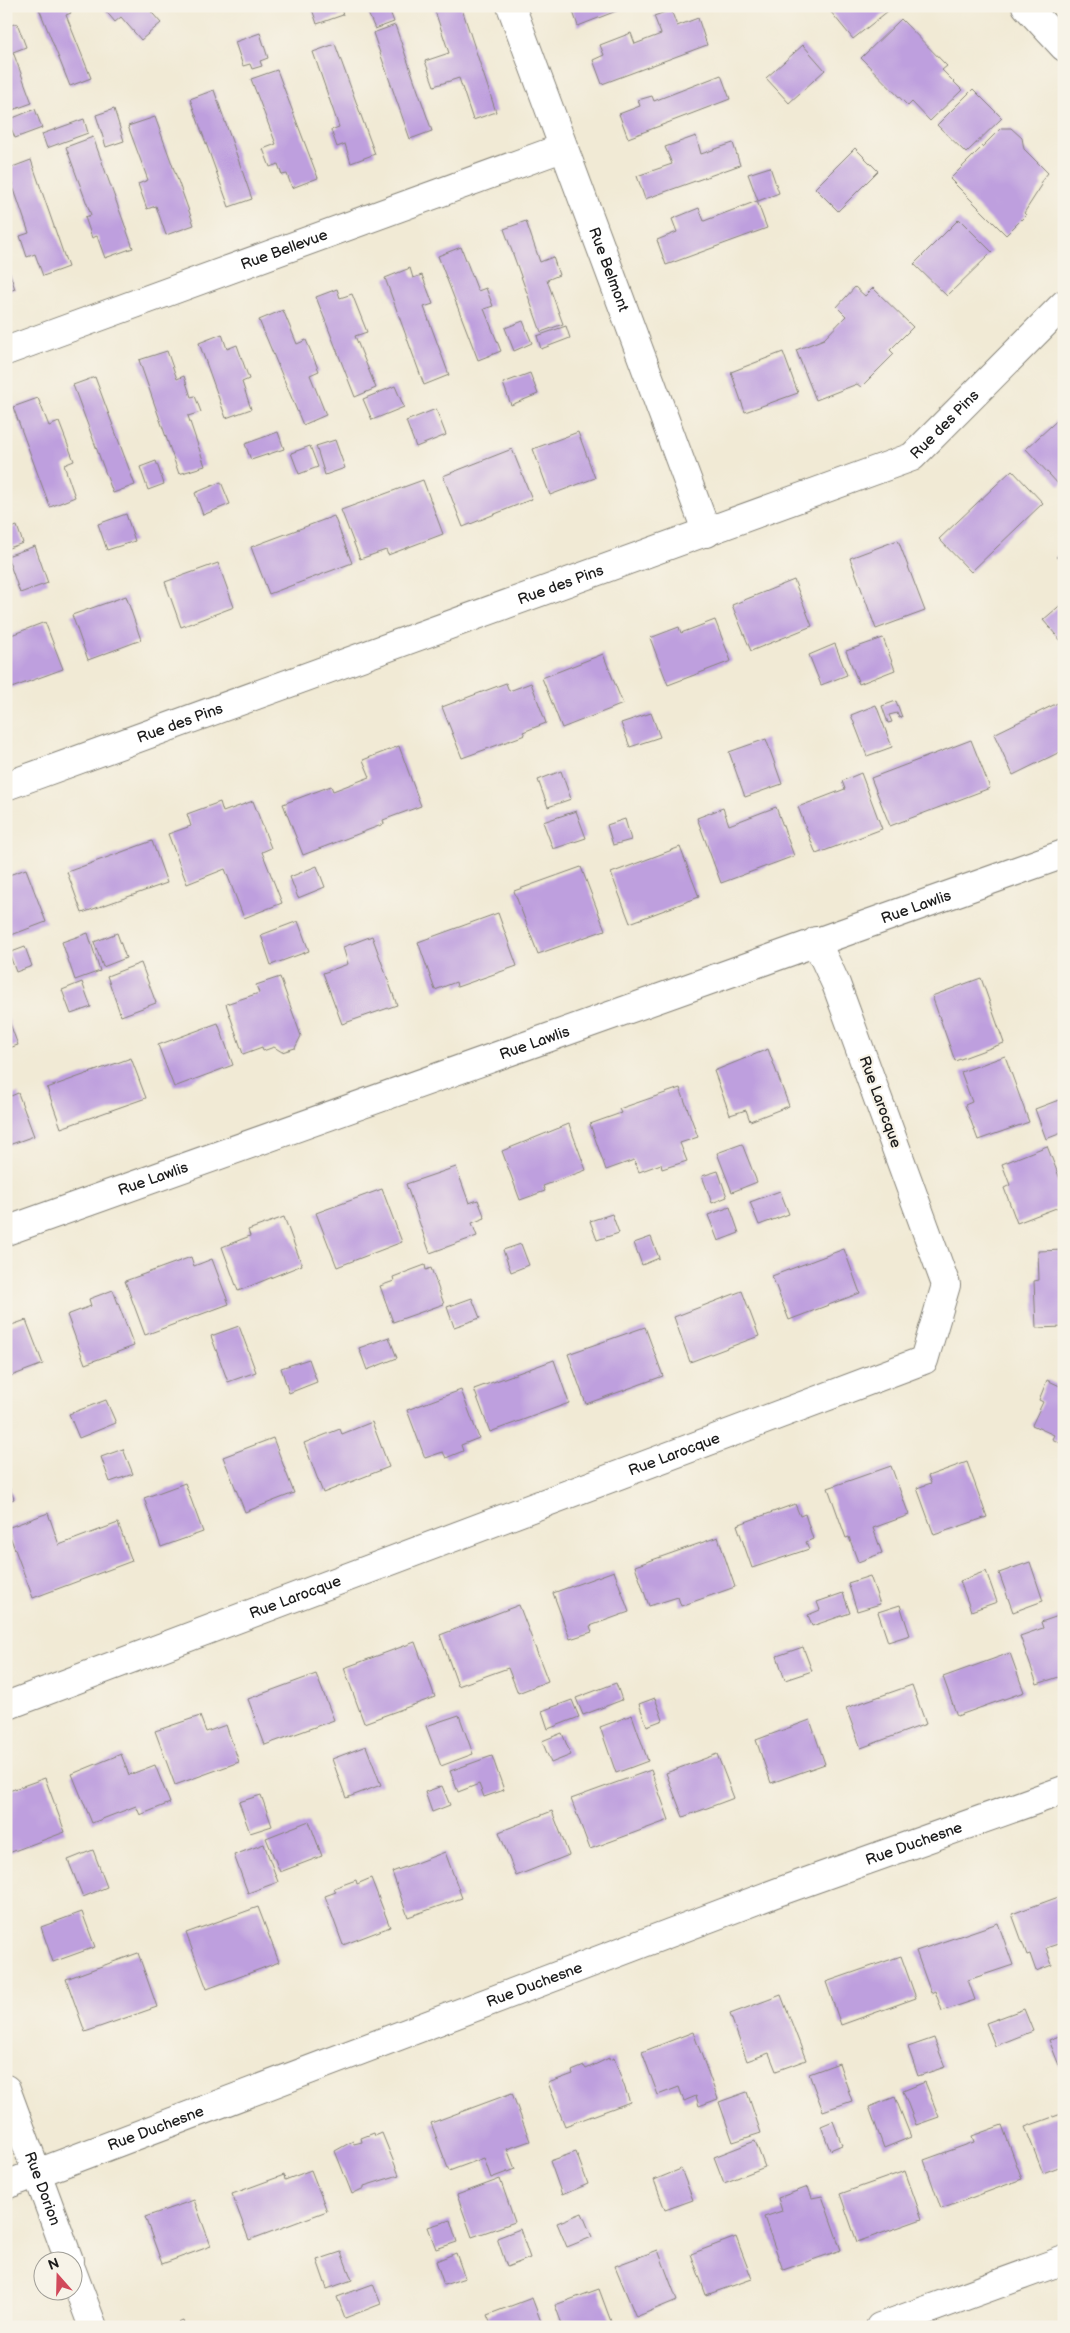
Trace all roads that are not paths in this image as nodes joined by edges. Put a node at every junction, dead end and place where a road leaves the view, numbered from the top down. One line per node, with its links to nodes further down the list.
1 (511, 6): 4 (street, Rue Belmont)
2 (1026, 6): 3 (street)
3 (1064, 47)
4 (562, 148): 6 (street, Rue Bellevue); 7 (street, Rue Belmont)
5 (1064, 304): 7 (street, Rue des Pins)
6 (6, 351)
7 (707, 533): 8 (street, Rue des Pins)
8 (6, 786)
9 (1064, 854): 10 (street, Rue Lawlis)
10 (816, 941): 11 (street, Rue Lawlis); 12 (street, Rue Larocque)
11 (6, 1231)
12 (6, 1706)
13 (1064, 1790): 15 (street, Rue Duchesne)
14 (6, 2088): 15 (street, Rue Dorion)
15 (37, 2174): 16 (street, Rue Duchesne); 17 (street, Rue Dorion)
16 (6, 2185)
17 (65, 2250)
18 (1064, 2260): 21 (street)
19 (82, 2298): 20 (street)
20 (93, 2327)
21 (880, 2327)

